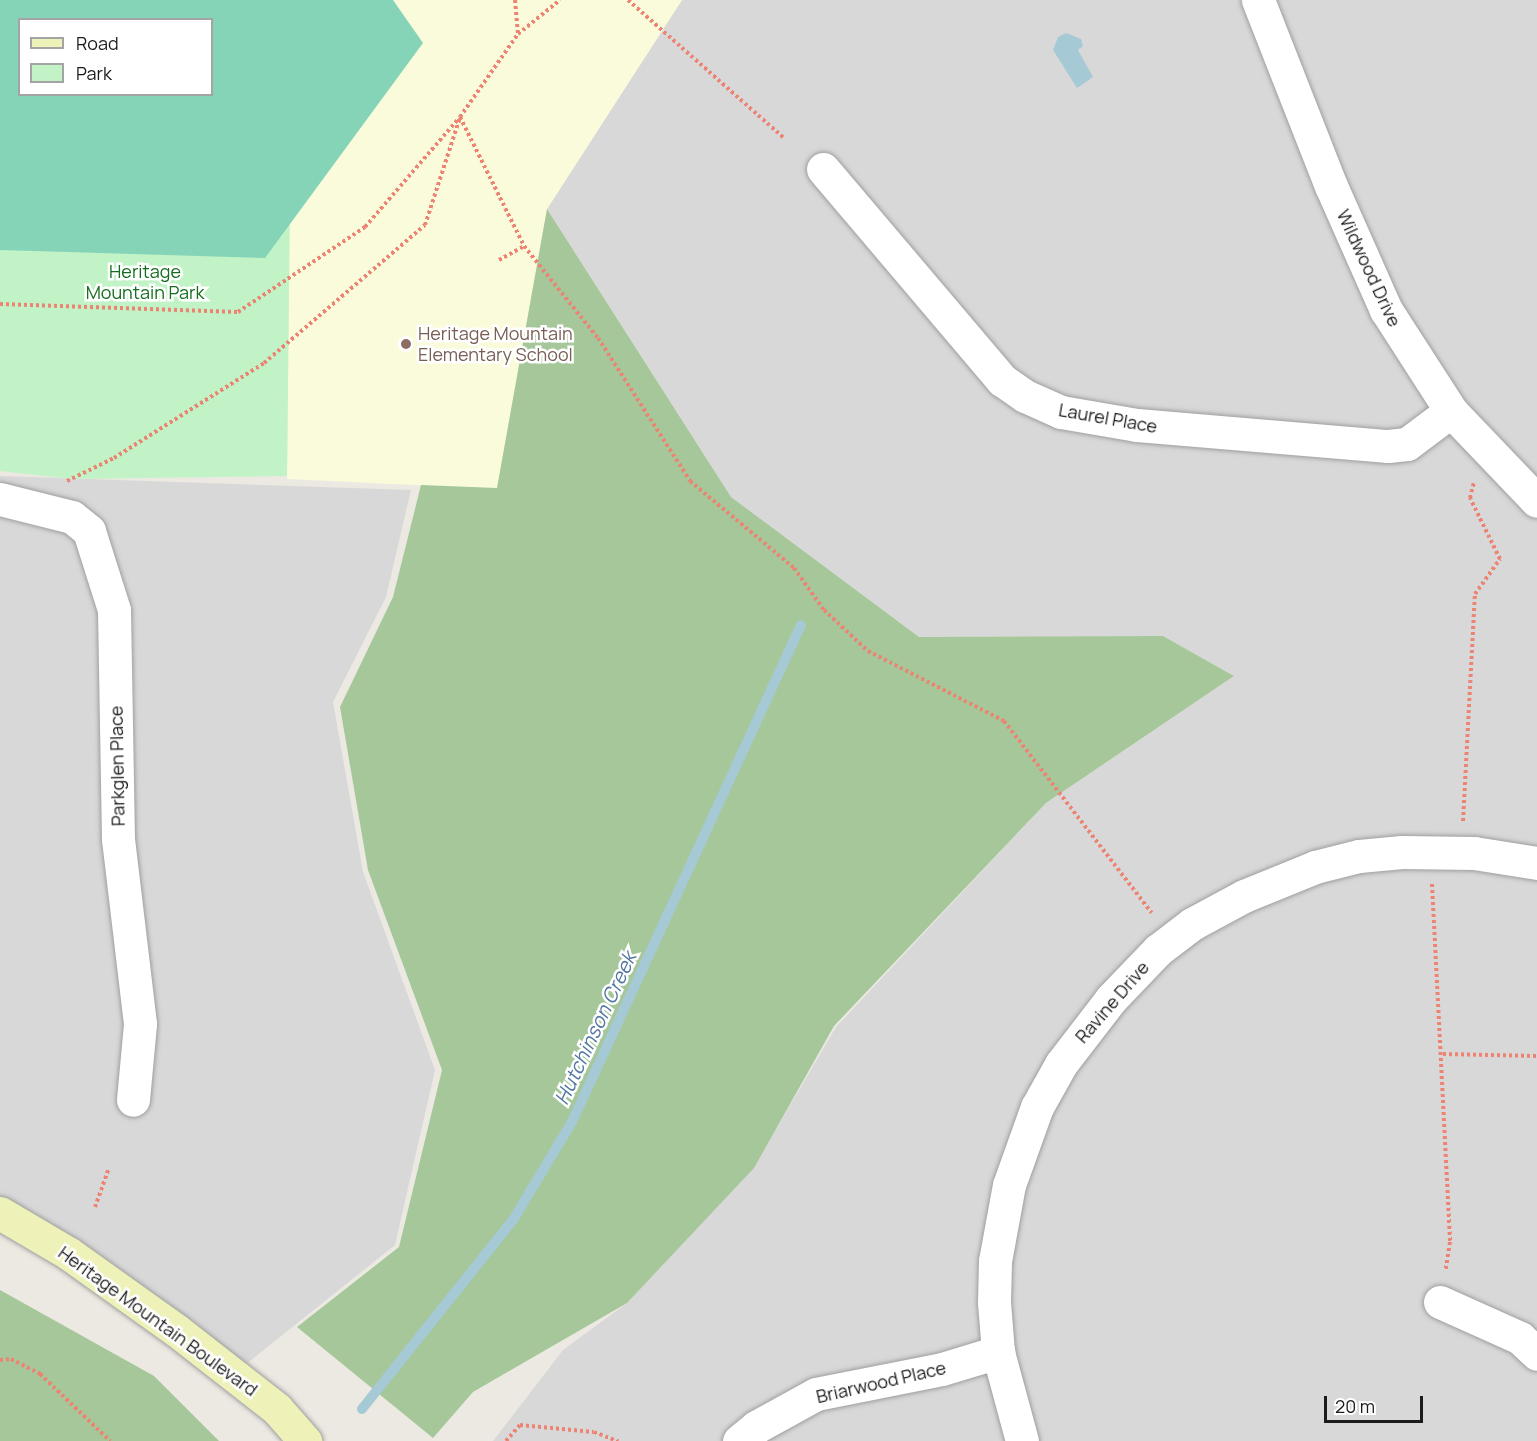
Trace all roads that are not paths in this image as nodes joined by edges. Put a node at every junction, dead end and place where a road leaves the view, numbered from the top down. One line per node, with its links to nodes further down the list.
1 (1258, 0): 3 (street, Wildwood Drive)
2 (824, 169): 3 (street, Laurel Place)
3 (1451, 411): 5 (street, Wildwood Drive)
4 (0, 499): 7 (street, Parkglen Place)
5 (1537, 501)
6 (1537, 863): 10 (street, Ravine Drive)
7 (133, 1100)
8 (0, 1213): 12 (main road, Heritage Mountain Boulevard)
9 (1440, 1302): 11 (street)
10 (998, 1352): 13 (street, Briarwood Place); 14 (street, Ravine Drive)
11 (1537, 1354)
12 (305, 1441)
13 (739, 1441)
14 (1022, 1441)

